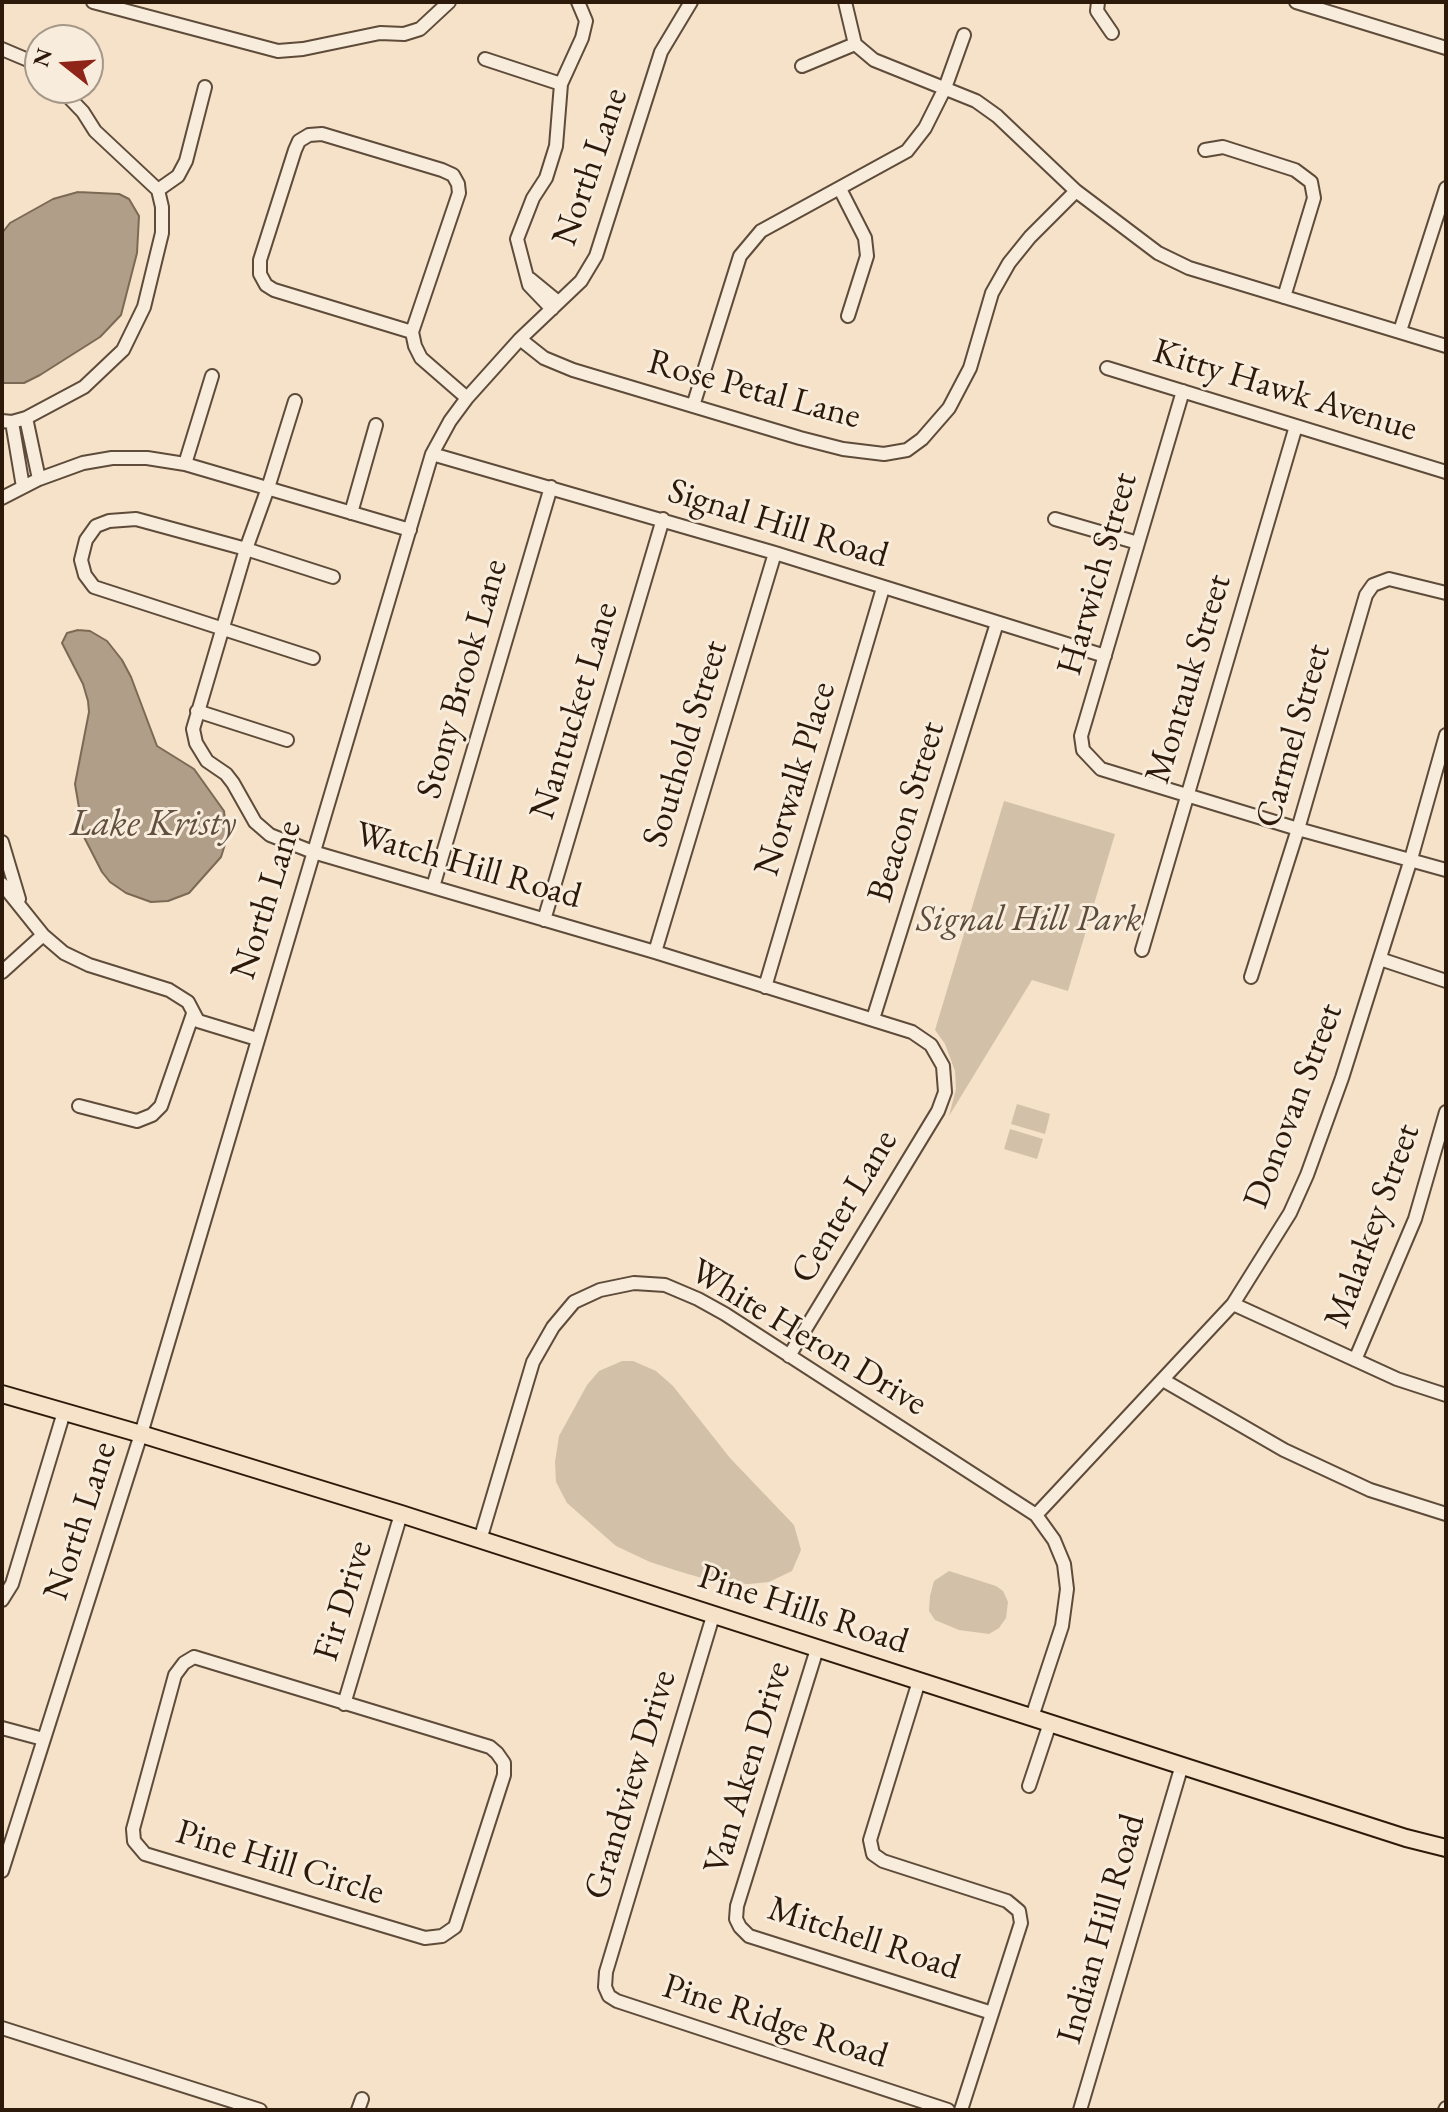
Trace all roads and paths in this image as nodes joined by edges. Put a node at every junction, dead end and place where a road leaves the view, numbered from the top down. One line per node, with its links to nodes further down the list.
1 (93, 2): 2 (street)
2 (449, 2)
3 (578, 2): 16 (street)
4 (691, 2): 26 (street, North Lane)
5 (845, 2): 10 (street)
6 (1098, 2): 8 (street)
7 (1296, 2): 11 (street)
8 (1112, 33)
9 (964, 35): 18 (street)
10 (855, 44): 15 (street); 18 (street)
11 (1446, 48)
12 (2, 49): 13 (street)
13 (24, 58)
14 (485, 59): 16 (street)
15 (802, 66)
16 (561, 84): 26 (street)
17 (205, 87): 23 (street)
18 (945, 88): 22 (street); 24 (street)
19 (75, 104): 23 (street)
20 (1205, 150): 25 (street)
21 (1446, 188): 28 (street)
22 (840, 189): 27 (street); 37 (street)
23 (158, 190): 38 (street)
24 (1076, 191): 25 (street); 37 (street, Rose Petal Lane)
25 (1284, 297): 28 (street)
26 (555, 305): 30 (street, North Lane)
27 (848, 316)
28 (1400, 331): 31 (street)
29 (412, 332): 29 (street); 35 (street)
30 (520, 339): 35 (street, North Lane); 37 (street, Rose Petal Lane)
31 (1446, 346)
32 (1107, 368): 34 (street, Kitty Hawk Avenue)
33 (212, 376): 43 (street)
34 (1183, 391): 41 (street, Kitty Hawk Avenue); 54 (street, Harwich Street)
35 (467, 398): 42 (street, North Lane)
36 (295, 401): 48 (street, Watch Hill Road)
37 (693, 406)
38 (26, 418): 39 (street); 45 (street)
39 (7, 422): 46 (street)
40 (376, 425): 50 (street)
41 (1296, 426): 44 (street, Kitty Hawk Avenue); 68 (street, Montauk Street)
42 (432, 454): 47 (street, Signal Hill Road); 53 (street, North Lane)
43 (185, 464): 45 (street); 48 (street)
44 (1446, 472)
45 (39, 479): 46 (street)
46 (23, 487): 49 (street)
47 (551, 487): 51 (street, Signal Hill Road); 75 (street, Stony Brook Lane)
48 (268, 488): 50 (street); 55 (street, Watch Hill Road)
49 (2, 498)
50 (351, 513): 53 (street)
51 (663, 519): 56 (street, Signal Hill Road); 77 (street, Nantucket Lane)
52 (1055, 519): 54 (street)
53 (410, 530): 71 (street, North Lane)
54 (1138, 543): 62 (street, Harwich Street)
55 (246, 549): 57 (street); 61 (street, Watch Hill Road); 61 (street)
56 (775, 553): 58 (street, Signal Hill Road); 80 (street, Southold Street)
57 (333, 577)
58 (883, 588): 60 (street, Signal Hill Road); 85 (street, Norwalk Place)
59 (1446, 593): 69 (street, Carmel Street)
60 (997, 623): 62 (street, Signal Hill Road); 87 (street, Beacon Street)
61 (223, 627): 63 (street); 64 (street, Watch Hill Road)
62 (1105, 656): 68 (street, Harwich Street)
63 (313, 658)
64 (197, 711): 66 (street); 71 (street, Watch Hill Road)
65 (1446, 735): 67 (street, Donovan Street)
66 (287, 740)
67 (1444, 756): 72 (street, Donovan Street)
68 (1186, 795): 69 (street); 79 (street, Montauk Street)
69 (1298, 829): 72 (street); 83 (street, Carmel Street)
70 (2, 842): 76 (street)
71 (313, 852): 75 (street, Watch Hill Road); 88 (street, North Lane)
72 (1411, 859): 73 (street); 81 (street, Donovan Street)
73 (1446, 870)
74 (2, 884): 76 (street)
75 (433, 887): 77 (street, Watch Hill Road)
76 (22, 906): 78 (street)
77 (544, 920): 80 (street, Watch Hill Road)
78 (43, 935): 82 (street); 86 (street)
79 (1142, 950)
80 (655, 952): 85 (street, Watch Hill Road)
81 (1380, 959): 84 (street); 92 (street, Donovan Street)
82 (2, 972)
83 (1251, 977)
84 (1446, 981)
85 (765, 987): 87 (street, Watch Hill Road)
86 (193, 1014): 88 (street); 89 (street)
87 (873, 1019): 91 (street, Watch Hill Road)
88 (257, 1039): 99 (street, North Lane)
89 (79, 1106)
90 (1446, 1112): 94 (street, Malarkey Street)
91 (927, 1129): 93 (street, Center Lane)
92 (1233, 1304): 94 (street); 95 (street, Donovan Street)
93 (789, 1356): 102 (street, White Heron Drive); 103 (street, White Heron Drive)
94 (1355, 1360): 97 (street)
95 (1163, 1380): 101 (street); 102 (street, Donovan Street)
96 (2, 1394): 98 (main road, Pine Hills Road)
97 (1446, 1395)
98 (64, 1412): 99 (main road, Pine Hills Road); 104 (street)
99 (141, 1434): 100 (main road, Pine Hills Road); 112 (street, North Lane)
100 (401, 1514): 103 (main road, Pine Hills Road); 108 (street, Fir Drive)
101 (1446, 1514)
102 (1036, 1515): 109 (street, White Heron Drive)
103 (480, 1540): 105 (main road, Pine Hills Road)
104 (2, 1600)
105 (713, 1616): 106 (main road, Pine Hills Road); 118 (street, Grandview Drive)
106 (817, 1649): 107 (main road, Pine Hills Road); 117 (street, Van Aken Drive)
107 (919, 1681): 109 (main road, Pine Hills Road); 119 (street)
108 (344, 1704): 108 (street, Pine Hill Circle)
109 (1032, 1717): 110 (main road, Pine Hills Road)
110 (1050, 1723): 113 (main road, Pine Hills Road); 114 (street)
111 (2, 1728): 112 (street)
112 (43, 1739): 116 (street, North Lane)
113 (1182, 1765): 115 (main road, Pine Hills Road); 124 (street, Indian Hill Road)
114 (1029, 1786)
115 (1446, 1848)
116 (2, 1871)
117 (737, 1906): 119 (street, Mitchell Road)
118 (606, 1972): 122 (street, Pine Ridge Road)
119 (992, 2013): 123 (street)
120 (2, 2028): 121 (street)
121 (260, 2110)
122 (948, 2110)
123 (961, 2110)
124 (1080, 2110)

